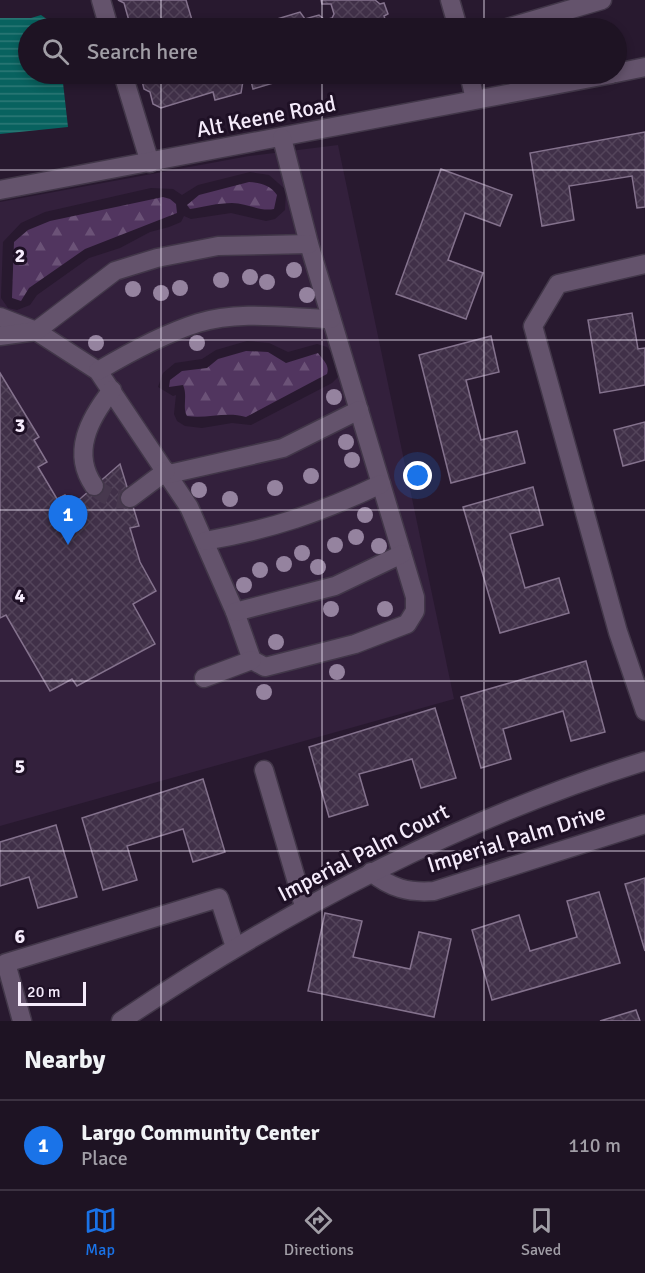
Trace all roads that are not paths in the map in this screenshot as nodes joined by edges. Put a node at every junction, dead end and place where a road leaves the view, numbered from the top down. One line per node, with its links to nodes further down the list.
1 (100, 0): 4 (street)
2 (450, 0): 5 (street)
3 (602, 0): 6 (street)
4 (106, 18)
5 (455, 18)
6 (541, 18)
7 (645, 67): 8 (street)
8 (627, 71)
9 (126, 84): 14 (street)
10 (472, 84): 12 (street)
11 (557, 84): 12 (street, Alt Keene Road)
12 (475, 99): 13 (street, Alt Keene Road)
13 (282, 138): 14 (street, Alt Keene Road); 16 (street)
14 (150, 163): 15 (street, Alt Keene Road)
15 (0, 190)
16 (309, 244): 19 (street); 20 (street)
17 (645, 264): 34 (street)
18 (0, 317): 20 (street)
19 (331, 319): 22 (street); 24 (street)
20 (36, 331): 21 (street); 22 (street)
21 (0, 336)
22 (98, 371): 23 (street)
23 (112, 390): 25 (street); 27 (street)
24 (359, 410): 25 (street); 26 (street)
25 (167, 473): 28 (street); 29 (street)
26 (381, 484): 29 (street); 30 (street)
27 (94, 486)
28 (130, 498)
29 (205, 541): 31 (street)
30 (402, 554): 31 (street); 32 (street)
31 (235, 612): 32 (street)
32 (252, 660): 33 (street)
33 (204, 678)
34 (645, 711)
35 (645, 761): 38 (street, Imperial Palm Court)
36 (264, 770): 39 (street)
37 (645, 824): 38 (street, Imperial Palm Drive)
38 (371, 872): 39 (street, Imperial Palm Court)
39 (304, 906): 40 (street, Imperial Palm Court)
40 (235, 947): 41 (street); 42 (street, Imperial Palm Court)
41 (22, 1021)
42 (121, 1021)

